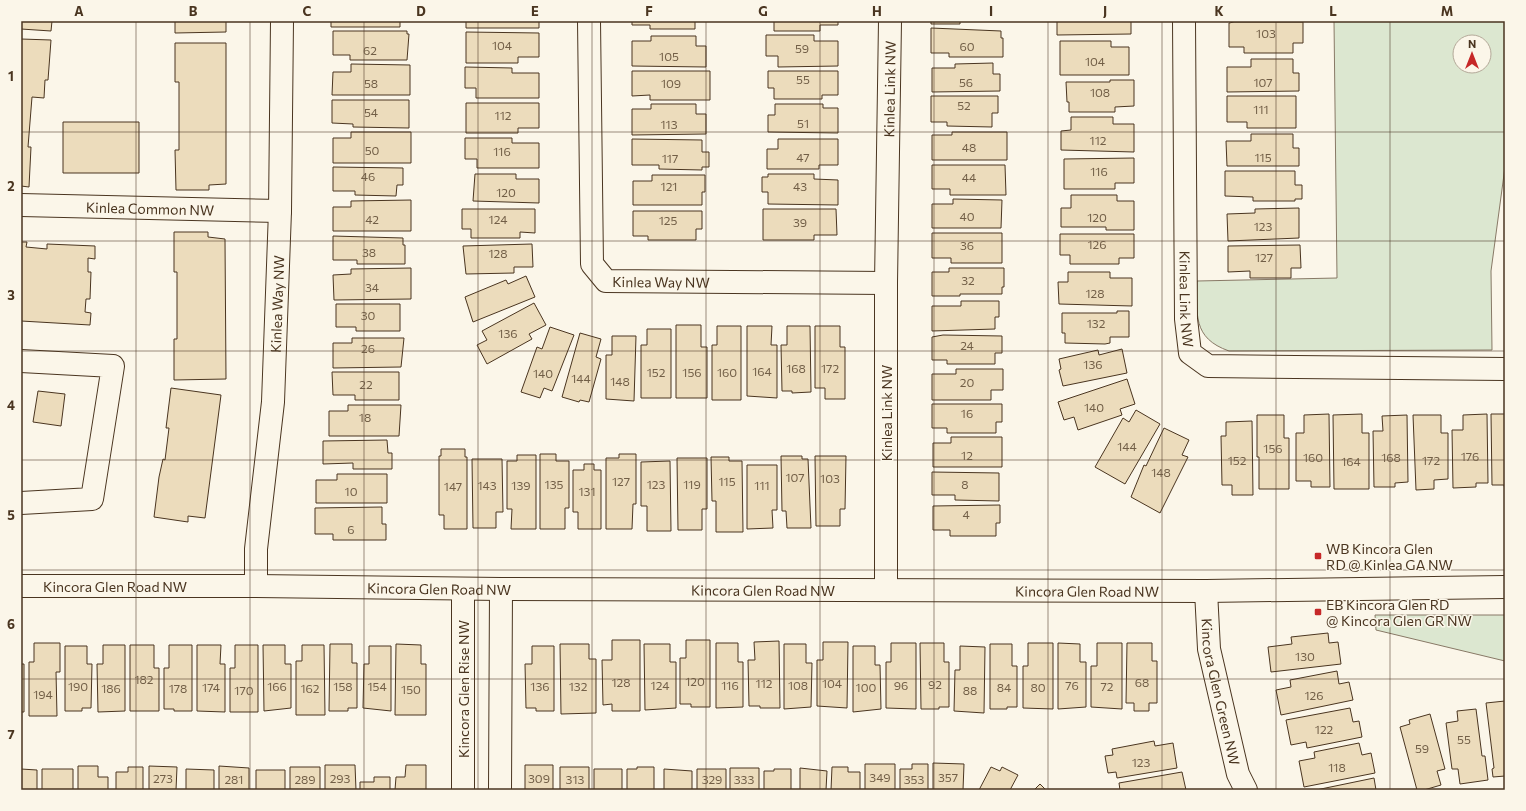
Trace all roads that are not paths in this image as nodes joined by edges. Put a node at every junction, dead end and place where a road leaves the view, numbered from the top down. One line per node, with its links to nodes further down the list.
1 (282, 21): 6 (street, Kinlea Way NW)
2 (589, 21): 7 (street, Kinlea Way NW)
3 (890, 21): 7 (street, Kinlea Link NW)
4 (1184, 21): 9 (street, Kinlea Link NW)
5 (21, 205): 6 (street, Kinlea Common NW)
6 (280, 212): 12 (street, Kinlea Way NW)
7 (886, 283): 16 (street, Kinlea Link NW)
8 (21, 361): 10 (street)
9 (1505, 369)
10 (21, 503)
11 (21, 586): 12 (street, Kincora Glen Road NW)
12 (256, 586): 14 (street, Kincora Glen Road NW)
13 (1505, 587): 17 (street, Kincora Glen Road NW)
14 (463, 589): 15 (street, Kincora Glen Road NW); 18 (street, Kincora Glen Rise NW)
15 (501, 589): 16 (street, Kincora Glen Road NW); 19 (street)
16 (886, 590): 17 (street, Kincora Glen Road NW)
17 (1206, 591): 20 (street, Kincora Glen Green NW)
18 (464, 790)
19 (500, 790)
20 (1246, 790)

